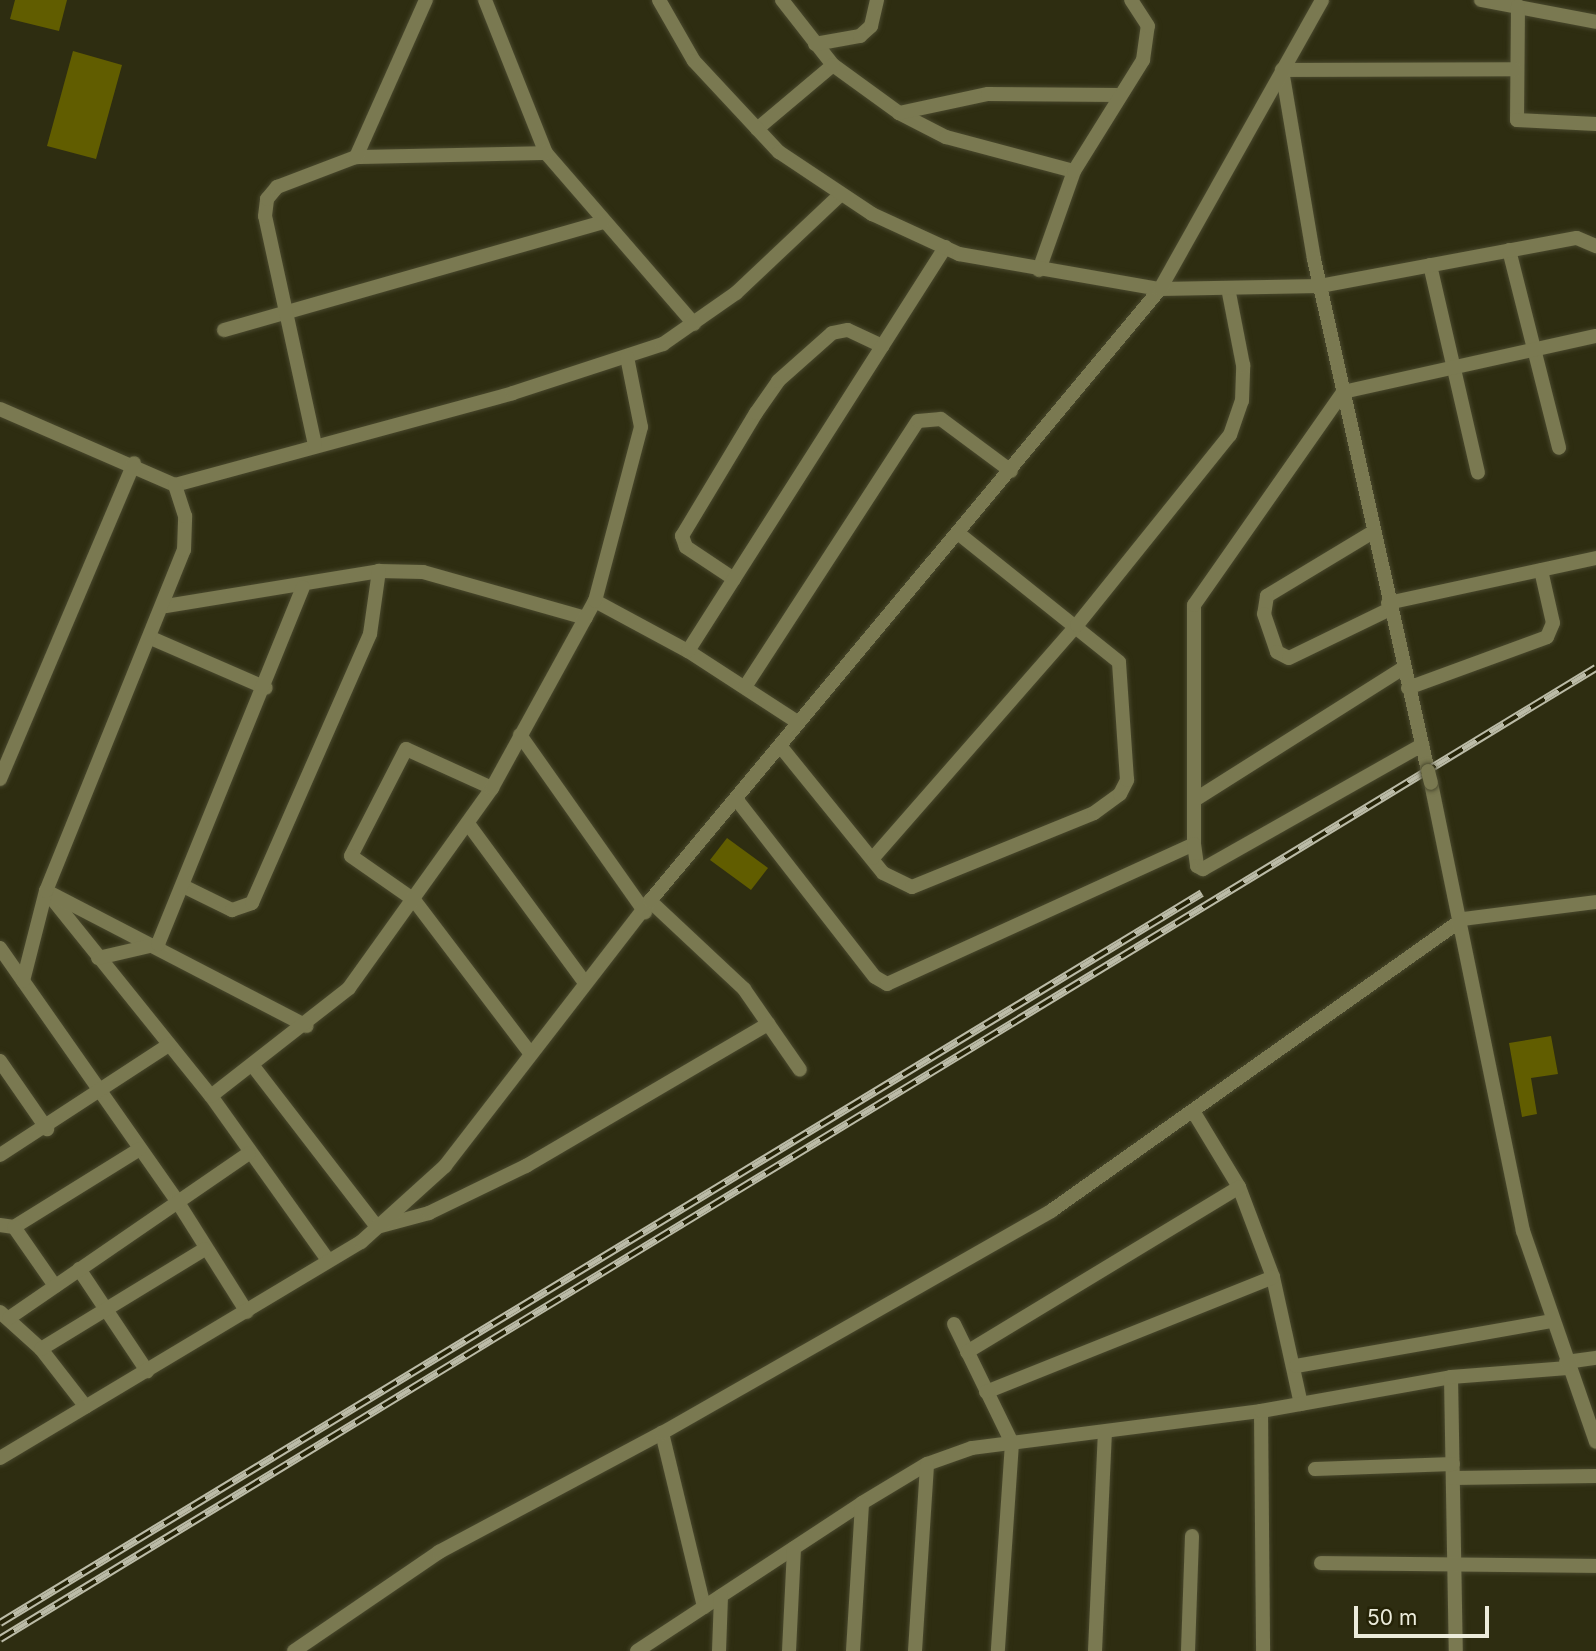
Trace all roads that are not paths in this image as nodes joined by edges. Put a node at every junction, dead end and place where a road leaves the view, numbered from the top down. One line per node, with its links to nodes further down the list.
1 (426, 0): 20 (street)
2 (485, 0): 19 (street)
3 (659, 0): 18 (street)
4 (782, 0): 11 (street)
5 (877, 0): 11 (street)
6 (1131, 0): 15 (street)
7 (1322, 0): 13 (street)
8 (1481, 0): 9 (street)
9 (1518, 6): 10 (street); 14 (street)
10 (1596, 22)
11 (815, 44): 12 (street)
12 (833, 65): 16 (street); 18 (street)
13 (1282, 69): 14 (street); 29 (street); 31 (street)
14 (1515, 69): 17 (street)
15 (1119, 95): 16 (street); 21 (street)
16 (899, 113): 21 (street)
17 (1596, 124)
18 (757, 129): 22 (street)
19 (546, 153): 20 (street); 23 (street)
20 (356, 157): 32 (street)
21 (1074, 171): 28 (street)
22 (841, 194): 25 (street); 33 (street)
23 (602, 222): 32 (street); 33 (street)
24 (1596, 246): 26 (street)
25 (945, 247): 28 (street); 36 (street)
26 (1509, 250): 27 (street); 37 (street)
27 (1430, 265): 29 (street); 39 (street)
28 (1039, 270): 31 (street)
29 (1320, 286): 30 (street); 40 (street)
30 (1228, 288): 31 (street); 59 (street)
31 (1160, 289): 45 (street)
32 (289, 312): 34 (street); 42 (street)
33 (694, 324): 38 (street)
34 (224, 330)
35 (1596, 336): 37 (street)
36 (882, 346): 53 (street); 53 (street)
37 (1534, 349): 39 (street); 43 (street)
38 (627, 357): 42 (street); 55 (street)
39 (1453, 367): 40 (street); 46 (street)
40 (1343, 392): 49 (street); 72 (street)
41 (0, 409): 44 (street)
42 (315, 446): 47 (street)
43 (1559, 448)
44 (134, 463): 47 (street); 70 (street)
45 (1011, 471): 48 (street); 63 (street)
46 (1478, 472)
47 (175, 485): 56 (street)
48 (958, 533): 59 (street); 66 (street)
49 (1373, 533): 57 (street); 57 (street)
50 (1596, 558): 51 (street)
51 (1541, 570): 57 (street); 65 (street)
52 (379, 571): 54 (street); 58 (street); 77 (street)
53 (734, 579): 61 (street)
54 (303, 587): 56 (street); 64 (street)
55 (595, 601): 58 (street); 61 (street)
56 (166, 606): 60 (street)
57 (1389, 606): 62 (street)
58 (586, 618): 67 (street)
59 (1077, 625): 76 (street); 76 (street)
60 (150, 638): 64 (street); 78 (street)
61 (688, 651): 63 (street)
62 (1403, 668): 65 (street); 72 (street)
63 (745, 687): 66 (street)
64 (266, 688): 77 (street)
65 (1408, 688): 68 (street)
66 (799, 723): 69 (street)
67 (520, 735): 71 (street); 81 (street)
68 (1422, 746): 75 (street); 82 (street, bridge)
69 (780, 747): 73 (street); 76 (street)
70 (0, 779)
71 (492, 788): 74 (street); 79 (street)
72 (1196, 799): 75 (street)
73 (737, 800): 75 (street); 81 (street)
74 (469, 825): 79 (street); 87 (street)
75 (1194, 844)
76 (873, 858)
77 (183, 886): 83 (street)
78 (46, 891): 83 (street); 85 (street); 86 (street)
79 (414, 900): 89 (street); 91 (street)
80 (1596, 902): 82 (street)
81 (648, 907): 87 (street); 88 (street)
82 (1463, 919): 97 (street); 114 (street)
83 (158, 944): 85 (street); 89 (street)
84 (0, 948): 86 (street)
85 (98, 958): 90 (street)
86 (23, 981): 95 (street)
87 (585, 983): 91 (street)
88 (768, 1024): 94 (street); 105 (street)
89 (307, 1026): 93 (street)
90 (169, 1045): 95 (street); 96 (street)
91 (530, 1053): 105 (street)
92 (0, 1061): 98 (street)
93 (253, 1066): 96 (street); 105 (street)
94 (800, 1070)
95 (102, 1091): 98 (street); 99 (street)
96 (211, 1096): 100 (street)
97 (1194, 1111): 102 (street); 127 (street)
98 (47, 1129): 101 (street)
99 (140, 1149): 103 (street); 104 (street)
100 (249, 1153): 103 (street); 107 (street)
101 (0, 1155)
102 (1239, 1187): 109 (street); 117 (street)
103 (177, 1201): 106 (street); 108 (street)
104 (7, 1226): 110 (street)
105 (377, 1227): 107 (street)
106 (205, 1249): 111 (street); 112 (street)
107 (328, 1260): 112 (street)
108 (79, 1269): 110 (street); 111 (street)
109 (1273, 1277): 120 (street); 123 (street)
110 (55, 1286): 113 (street)
111 (106, 1309): 116 (street); 121 (street)
112 (247, 1312): 121 (street)
113 (4, 1315): 116 (street)
114 (1551, 1321): 119 (street); 120 (street)
115 (954, 1324): 117 (street)
116 (41, 1349): 125 (street)
117 (967, 1352): 123 (street)
118 (1596, 1358): 119 (street)
119 (1567, 1365): 122 (street); 129 (street)
120 (1296, 1366): 124 (street)
121 (147, 1371): 125 (street)
122 (1451, 1377): 124 (street); 134 (street)
123 (986, 1392): 130 (street)
124 (1301, 1404): 126 (street)
125 (86, 1407): 131 (street)
126 (1261, 1411): 128 (street); 153 (street)
127 (662, 1433): 143 (street); 144 (street)
128 (1105, 1433): 130 (street); 151 (street)
129 (1596, 1442)
130 (1012, 1443): 132 (street); 150 (street)
131 (0, 1458)
132 (927, 1464): 136 (street); 149 (street)
133 (1315, 1469): 134 (street)
134 (1453, 1471): 135 (street); 140 (street)
135 (1596, 1476)
136 (862, 1503): 138 (street); 148 (street)
137 (1192, 1536): 152 (street)
138 (794, 1548): 142 (street); 147 (street)
139 (1321, 1563): 140 (street)
140 (1455, 1565): 141 (street); 154 (street)
141 (1596, 1566)
142 (721, 1596): 143 (street); 146 (street)
143 (704, 1607): 145 (street)
144 (294, 1651)
145 (637, 1651)
146 (719, 1651)
147 (789, 1651)
148 (853, 1651)
149 (915, 1651)
150 (998, 1651)
151 (1095, 1651)
152 (1188, 1651)
153 (1263, 1651)
154 (1456, 1651)

